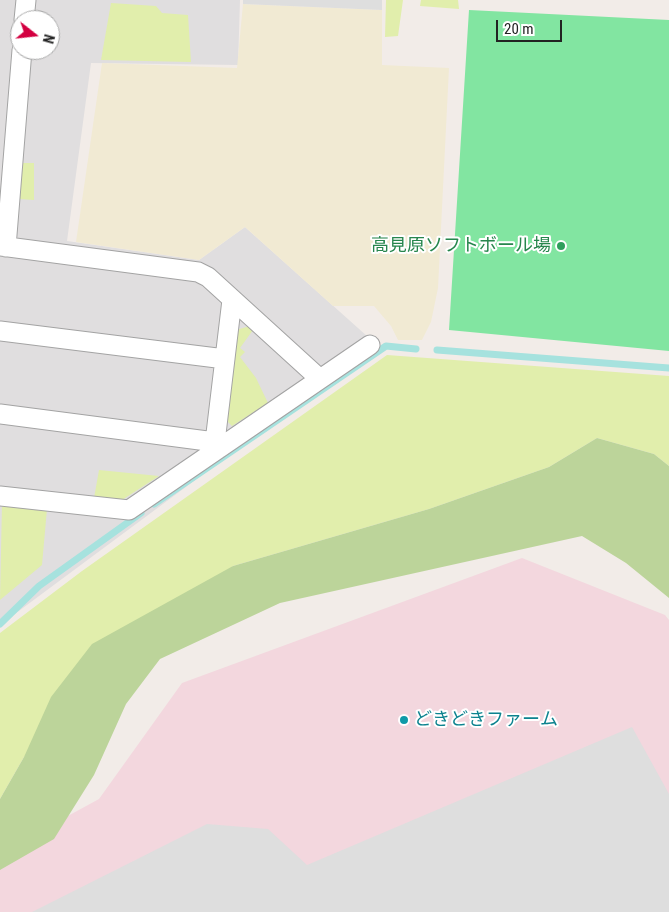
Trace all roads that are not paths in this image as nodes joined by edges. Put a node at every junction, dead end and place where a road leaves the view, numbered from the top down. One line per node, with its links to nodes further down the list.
1 (21, 60): 2 (street)
2 (3, 247): 3 (street)
3 (232, 300): 6 (street); 7 (street)
4 (0, 331): 6 (street)
5 (370, 345): 7 (street)
6 (225, 359): 9 (street)
7 (320, 379): 9 (street)
8 (0, 414): 9 (street)
9 (216, 446): 10 (street)
10 (0, 496)

